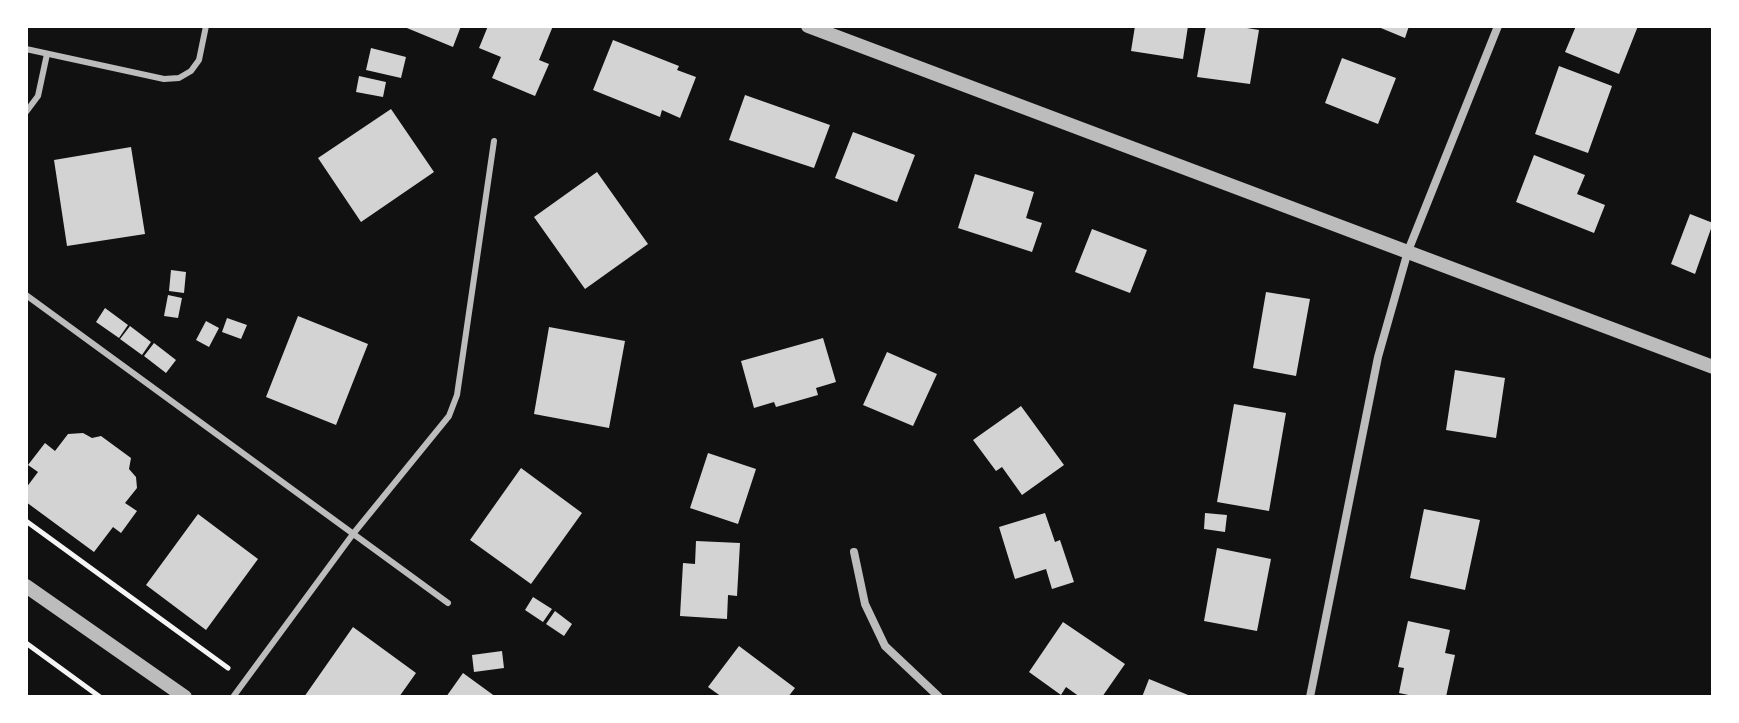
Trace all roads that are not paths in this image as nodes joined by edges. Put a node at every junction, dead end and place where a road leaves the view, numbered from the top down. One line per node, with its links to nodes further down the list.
1 (206, 26): 5 (lane)
2 (808, 26): 8 (street)
3 (1498, 26): 8 (street)
4 (26, 49): 5 (lane)
5 (47, 54): 6 (lane)
6 (26, 112)
7 (494, 141): 11 (lane)
8 (1408, 251): 10 (street); 18 (street)
9 (26, 295): 11 (lane)
10 (1713, 367)
11 (353, 534): 14 (lane); 16 (lane)
12 (854, 552): 17 (street)
13 (26, 586): 15 (street)
14 (448, 603)
15 (185, 697)
16 (233, 697)
17 (939, 697)
18 (1310, 697)

